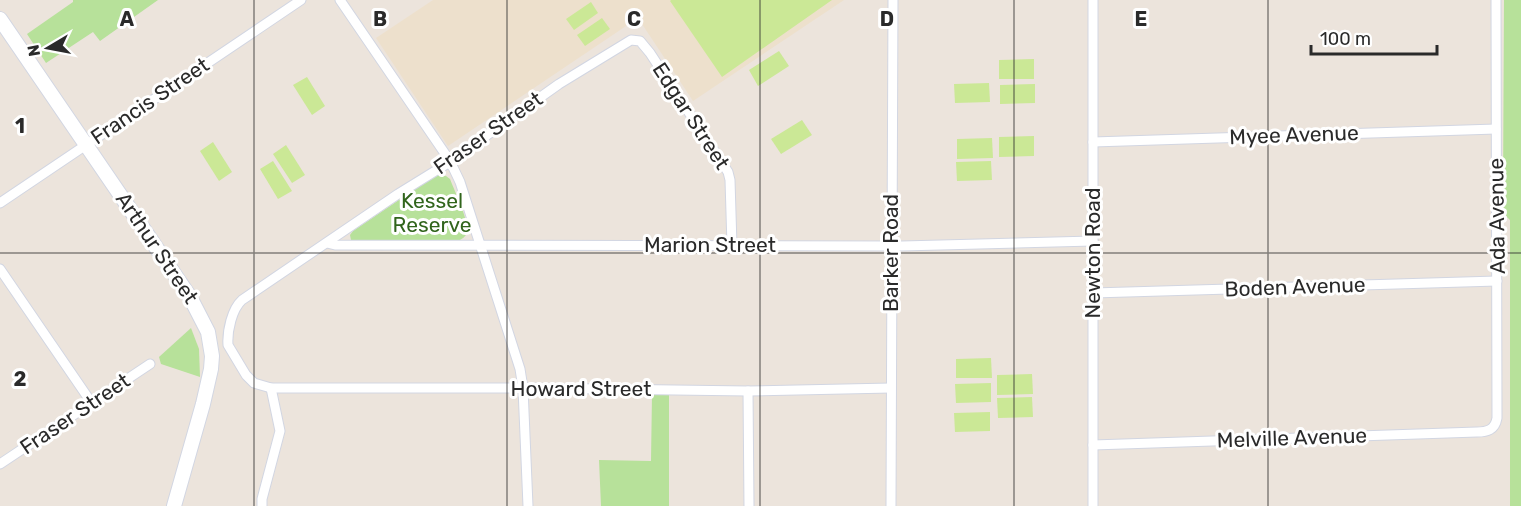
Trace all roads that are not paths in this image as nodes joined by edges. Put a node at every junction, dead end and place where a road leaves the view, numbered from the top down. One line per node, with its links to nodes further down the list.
1 (301, 0): 10 (street, Francis Street)
2 (340, 0): 11 (street)
3 (893, 0): 17 (street, Barker Road)
4 (1093, 0): 9 (street, Newton Road)
5 (1496, 0): 8 (street, Ada Avenue)
6 (0, 19): 10 (main road, Arthur Street)
7 (626, 42): 11 (street, Fraser Street); 16 (street, Edgar Street)
8 (1496, 129): 9 (street, Myee Avenue); 19 (street, Ada Avenue)
9 (1093, 142): 13 (street, Newton Road)
10 (87, 144): 12 (street, Francis Street); 30 (main road, Arthur Street)
11 (450, 161): 14 (street, Fraser Street); 15 (street)
12 (0, 203)
13 (1093, 241): 17 (street, Marion Street); 20 (street, Newton Road)
14 (327, 243): 15 (street, Marion Street); 22 (street, Fraser Street)
15 (482, 245): 16 (street, Marion Street); 23 (street)
16 (732, 246): 17 (street, Marion Street)
17 (891, 246): 24 (street, Barker Road)
18 (0, 269): 26 (street)
19 (1497, 281): 20 (street, Boden Avenue); 27 (street, Ada Avenue)
20 (1093, 293): 28 (street, Newton Road)
21 (150, 364): 26 (street, Fraser Street)
22 (271, 388): 23 (street, Howard Street); 31 (street)
23 (523, 388): 25 (street, Howard Street); 32 (street)
24 (891, 388): 25 (street, Howard Street); 34 (street, Barker Road)
25 (748, 391): 33 (street)
26 (91, 402): 29 (street, Fraser Street)
27 (1491, 430): 28 (street, Melville Avenue)
28 (1093, 444): 35 (street, Newton Road)
29 (0, 464)
30 (174, 506)
31 (262, 506)
32 (528, 506)
33 (749, 506)
34 (891, 506)
35 (1093, 506)

